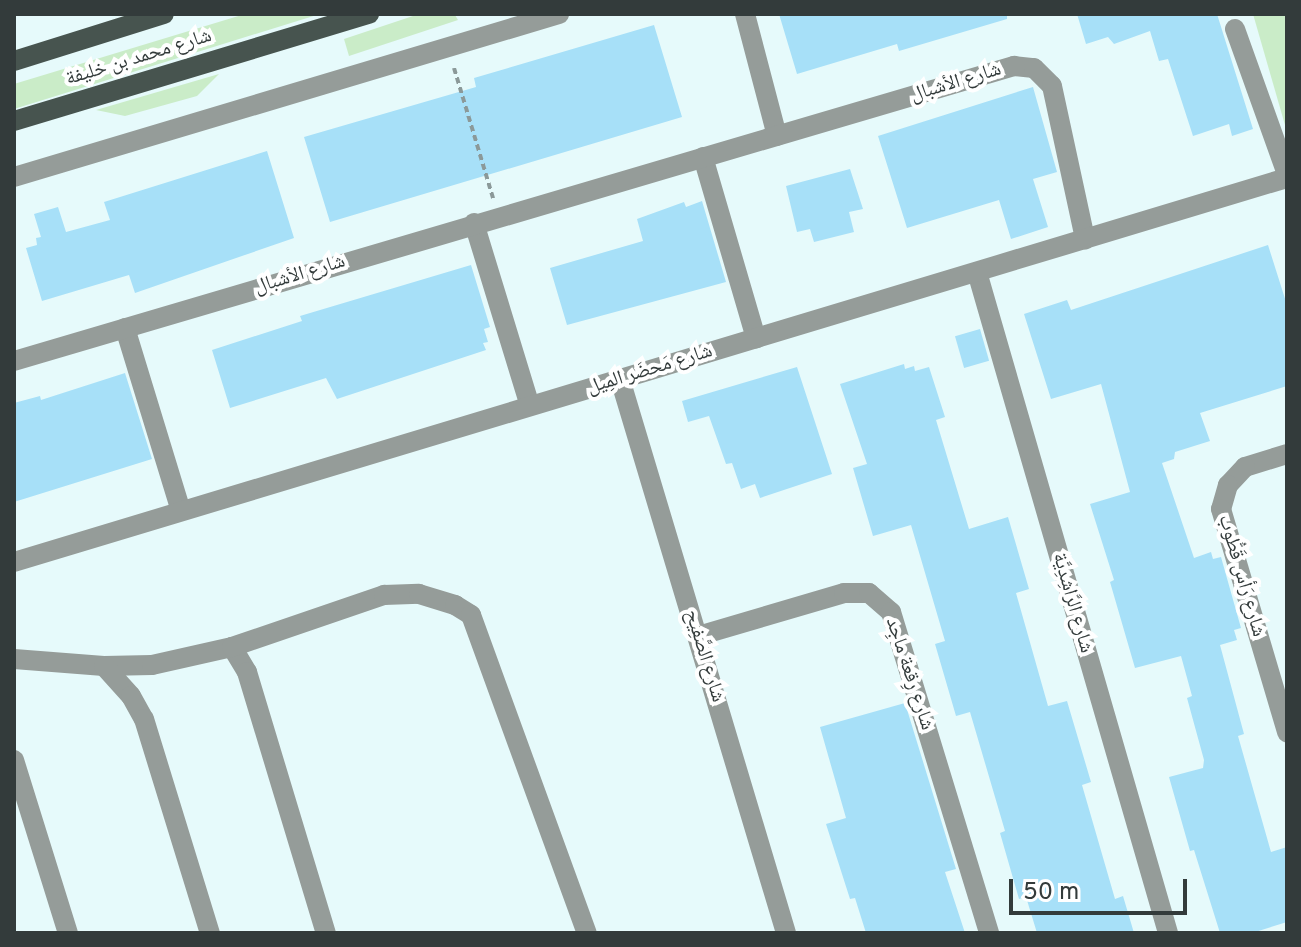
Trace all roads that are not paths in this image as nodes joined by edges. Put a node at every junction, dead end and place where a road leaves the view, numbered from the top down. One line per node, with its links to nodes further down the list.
1 (164, 14): 6 (main road, شارع محمد بن خليفة)
2 (369, 14): 7 (main road, شارع محمد بن خليفة)
3 (559, 14): 11 (street)
4 (745, 14): 8 (street)
5 (1235, 29): 10 (street, شارع مَحضَر المِيل)
6 (14, 61)
7 (14, 121)
8 (777, 136): 9 (street, شارع الأشبال); 13 (street, شارع الأشبال)
9 (703, 157): 12 (street, شارع الأشبال); 16 (street)
10 (1287, 176): 13 (street, شارع مَحضَر المِيل)
11 (14, 177)
12 (474, 223): 15 (street, شارع الأشبال); 19 (street)
13 (1085, 239): 14 (street, شارع مَحضَر المِيل)
14 (977, 272): 16 (street, شارع مَحضَر المِيل); 35 (street, شارع الرَّاشِدِيَّة)
15 (125, 328): 17 (street, شارع الأشبال); 21 (street)
16 (756, 338): 18 (street, شارع مَحضَر المِيل)
17 (14, 361)
18 (620, 379): 19 (street, شارع مَحضَر المِيل); 23 (street, شارع الصَّفِيح)
19 (530, 406): 21 (street, شارع مَحضَر المِيل)
20 (1287, 454): 27 (street, شارع رَأس قَطُّوب)
21 (181, 511): 22 (street, شارع مَحضَر المِيل)
22 (14, 562)
23 (698, 636): 33 (street, شارع الصَّفِيح); 34 (street, شارع رِقعة ماجِد)
24 (232, 647): 26 (street); 31 (street); 32 (street)
25 (14, 659): 26 (street)
26 (104, 666): 30 (street)
27 (1287, 732)
28 (14, 760): 29 (street)
29 (68, 933)
30 (210, 933)
31 (326, 933)
32 (587, 933)
33 (786, 933)
34 (989, 933)
35 (1168, 933)

